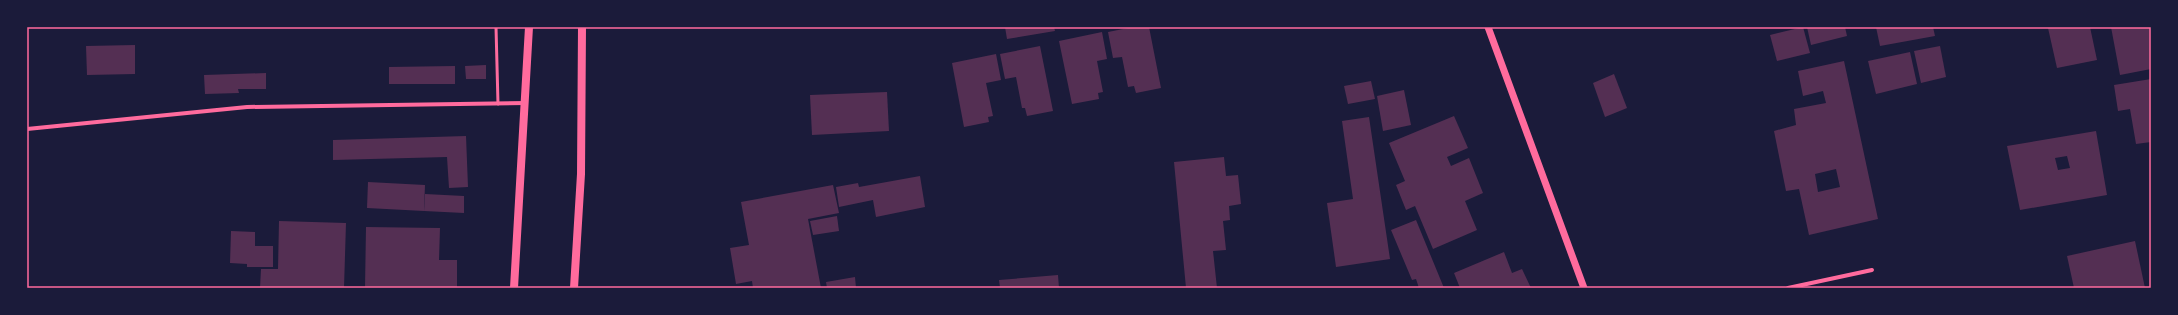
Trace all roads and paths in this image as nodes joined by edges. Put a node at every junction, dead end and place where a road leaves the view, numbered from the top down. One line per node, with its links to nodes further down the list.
1 (496, 27): 6 (lane)
2 (529, 27): 5 (main road)
3 (582, 27): 10 (main road)
4 (1488, 27): 11 (street)
5 (526, 103): 6 (street); 9 (main road)
6 (498, 104): 7 (street)
7 (27, 129)
8 (1872, 270): 12 (street)
9 (514, 288)
10 (574, 288)
11 (1584, 288)
12 (1788, 288)

